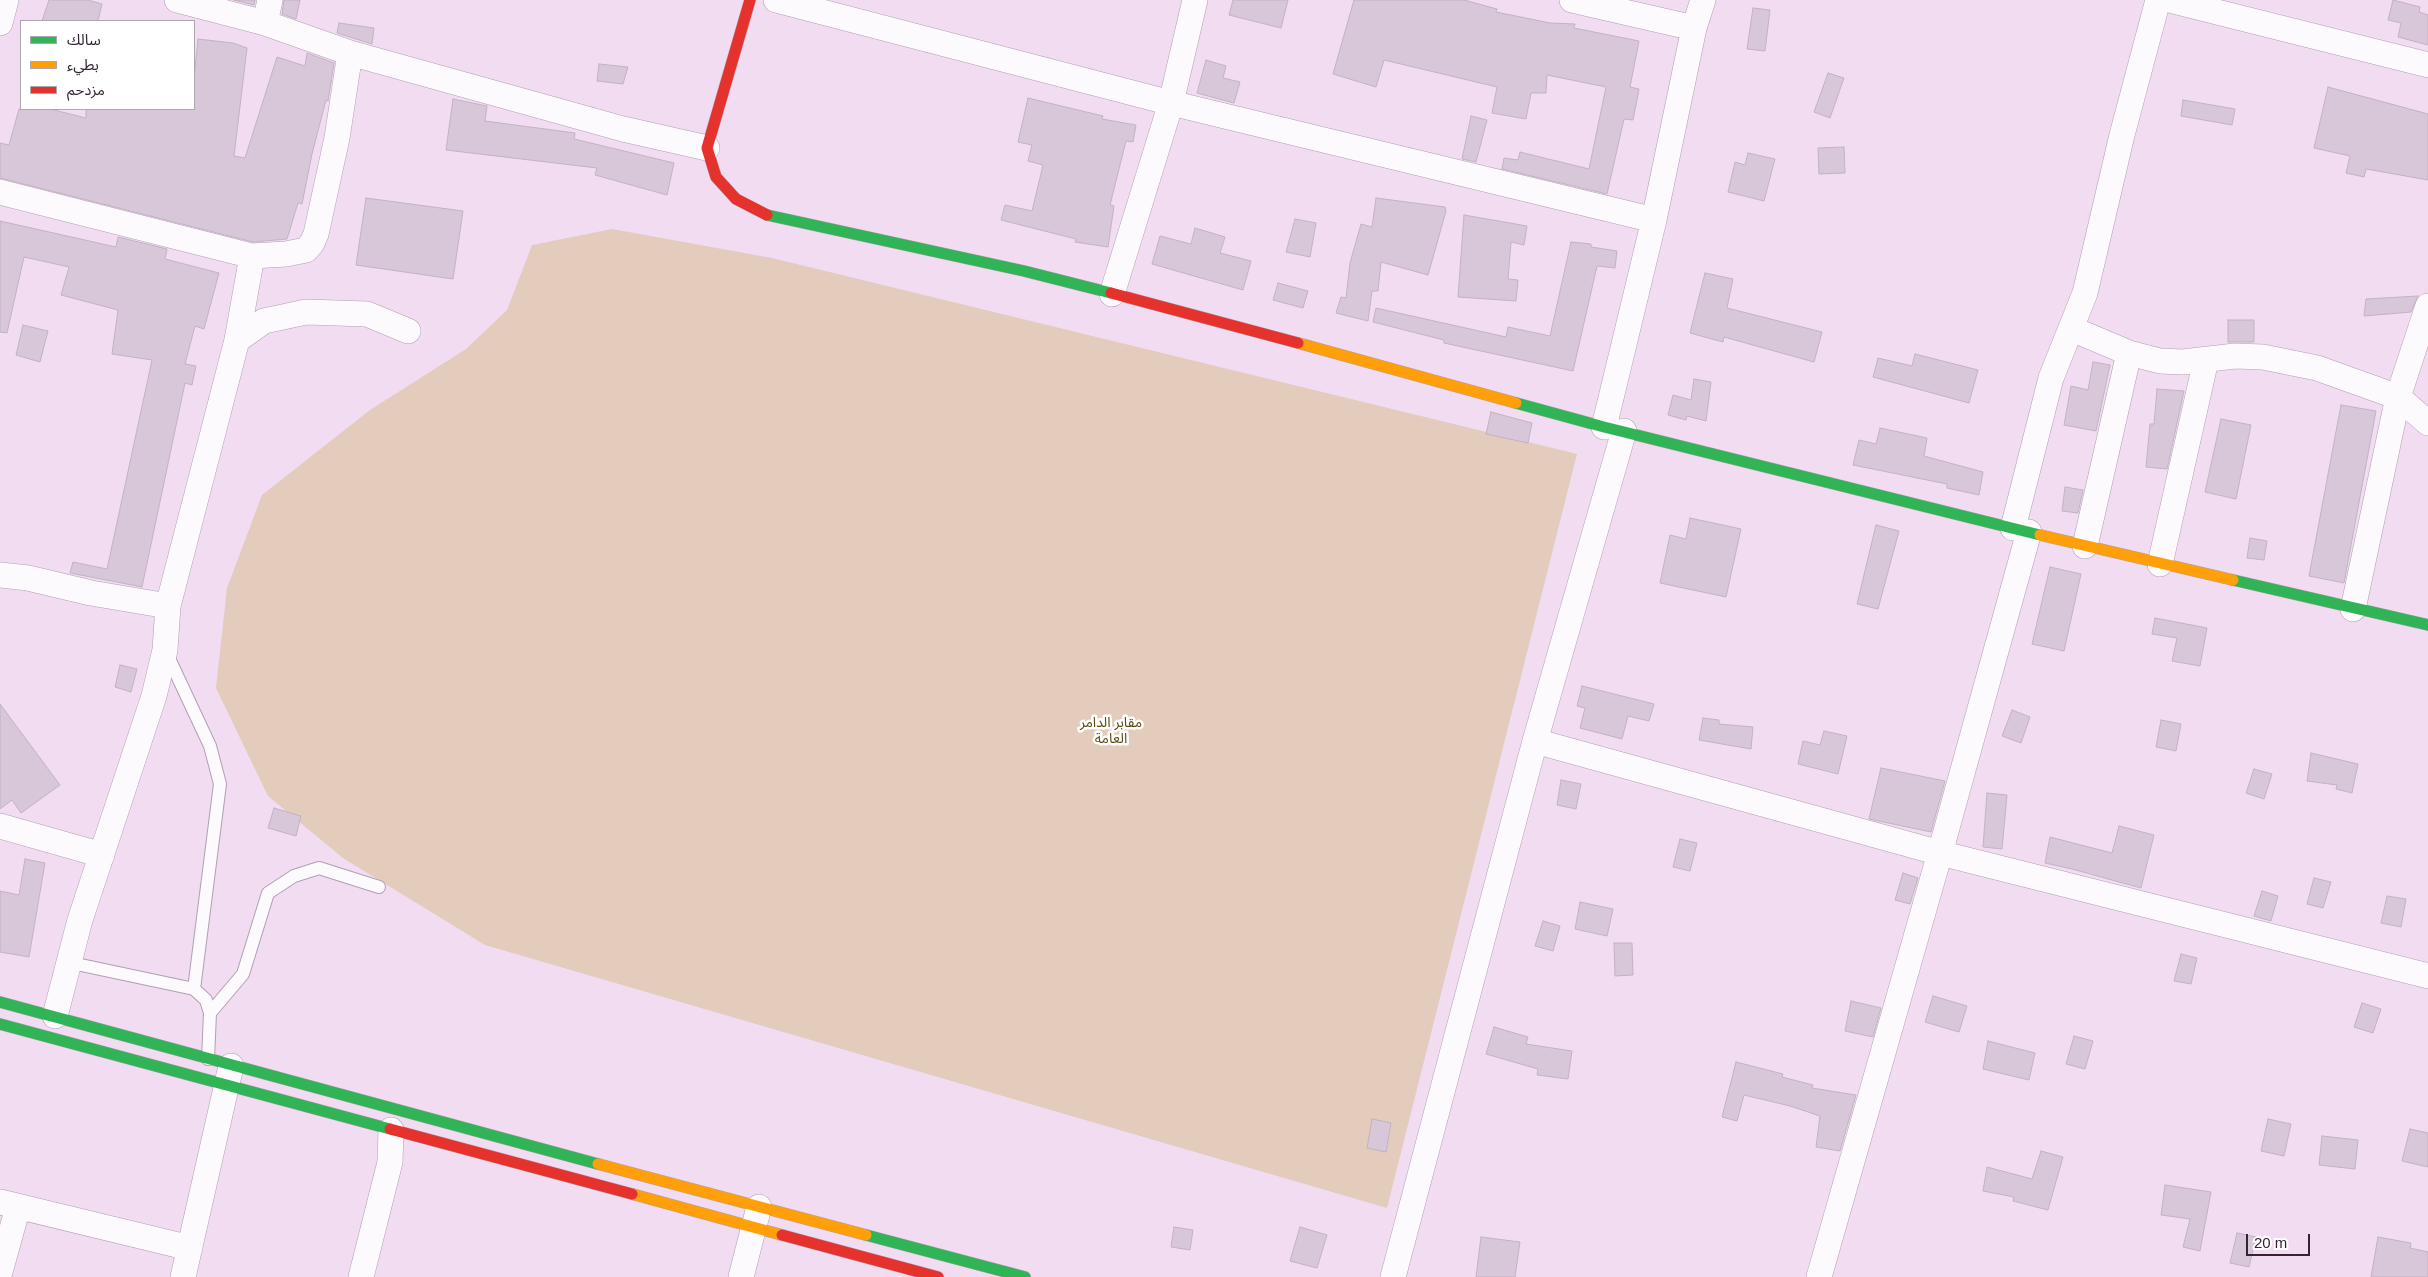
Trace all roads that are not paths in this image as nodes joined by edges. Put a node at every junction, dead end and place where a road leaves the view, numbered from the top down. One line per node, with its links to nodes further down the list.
1 (6, 0): 11 (street)
2 (177, 0): 10 (street)
3 (750, 0): 16 (main road)
4 (776, 0): 15 (street)
5 (1194, 0): 15 (street)
6 (1572, 0): 12 (street)
7 (1702, 0): 12 (street)
8 (2158, 0): 22 (street)
9 (2170, 0): 14 (street)
10 (267, 11): 13 (street)
11 (0, 23)
12 (1694, 28): 18 (street)
13 (350, 53): 16 (street); 19 (street)
14 (2428, 65)
15 (1171, 103): 18 (street); 20 (street)
16 (707, 148): 20 (main road)
17 (0, 192): 19 (street)
18 (1654, 220): 29 (street)
19 (252, 256): 24 (street)
20 (1112, 294): 29 (main road)
21 (2428, 306): 27 (street)
22 (2072, 329): 25 (street); 30 (street)
23 (408, 331): 24 (street)
24 (237, 340): 34 (street)
25 (2129, 353): 26 (street); 31 (street)
26 (2206, 360): 27 (street); 32 (street)
27 (2398, 397): 28 (street); 35 (street)
28 (2428, 422)
29 (1614, 429): 30 (main road); 38 (street)
30 (2021, 530): 31 (main road); 40 (street)
31 (2085, 546): 32 (main road)
32 (2160, 564): 35 (main road)
33 (0, 575): 34 (street)
34 (168, 606): 37 (street)
35 (2353, 610): 36 (main road)
36 (2428, 626)
37 (165, 650): 41 (street); 45 (lane)
38 (1535, 741): 40 (street); 61 (street)
39 (0, 826): 41 (street)
40 (1940, 852): 44 (street); 62 (street)
41 (102, 855): 43 (street)
42 (379, 887): 47 (lane)
43 (67, 962): 45 (lane); 48 (street)
44 (2428, 976)
45 (194, 990): 47 (lane)
46 (0, 1002): 48 (main road)
47 (210, 1013): 50 (lane)
48 (55, 1016): 50 (main road)
49 (0, 1024): 50 (main road)
50 (221, 1070): 51 (main road); 53 (main road); 54 (street)
51 (391, 1130): 53 (main road); 58 (street)
52 (9, 1205): 54 (street); 55 (street)
53 (757, 1217): 56 (main road); 59 (street); 60 (main road)
54 (190, 1248): 57 (street)
55 (0, 1272)
56 (923, 1275)
57 (183, 1277)
58 (361, 1277)
59 (741, 1277)
60 (1025, 1277)
61 (1393, 1277)
62 (1818, 1277)

